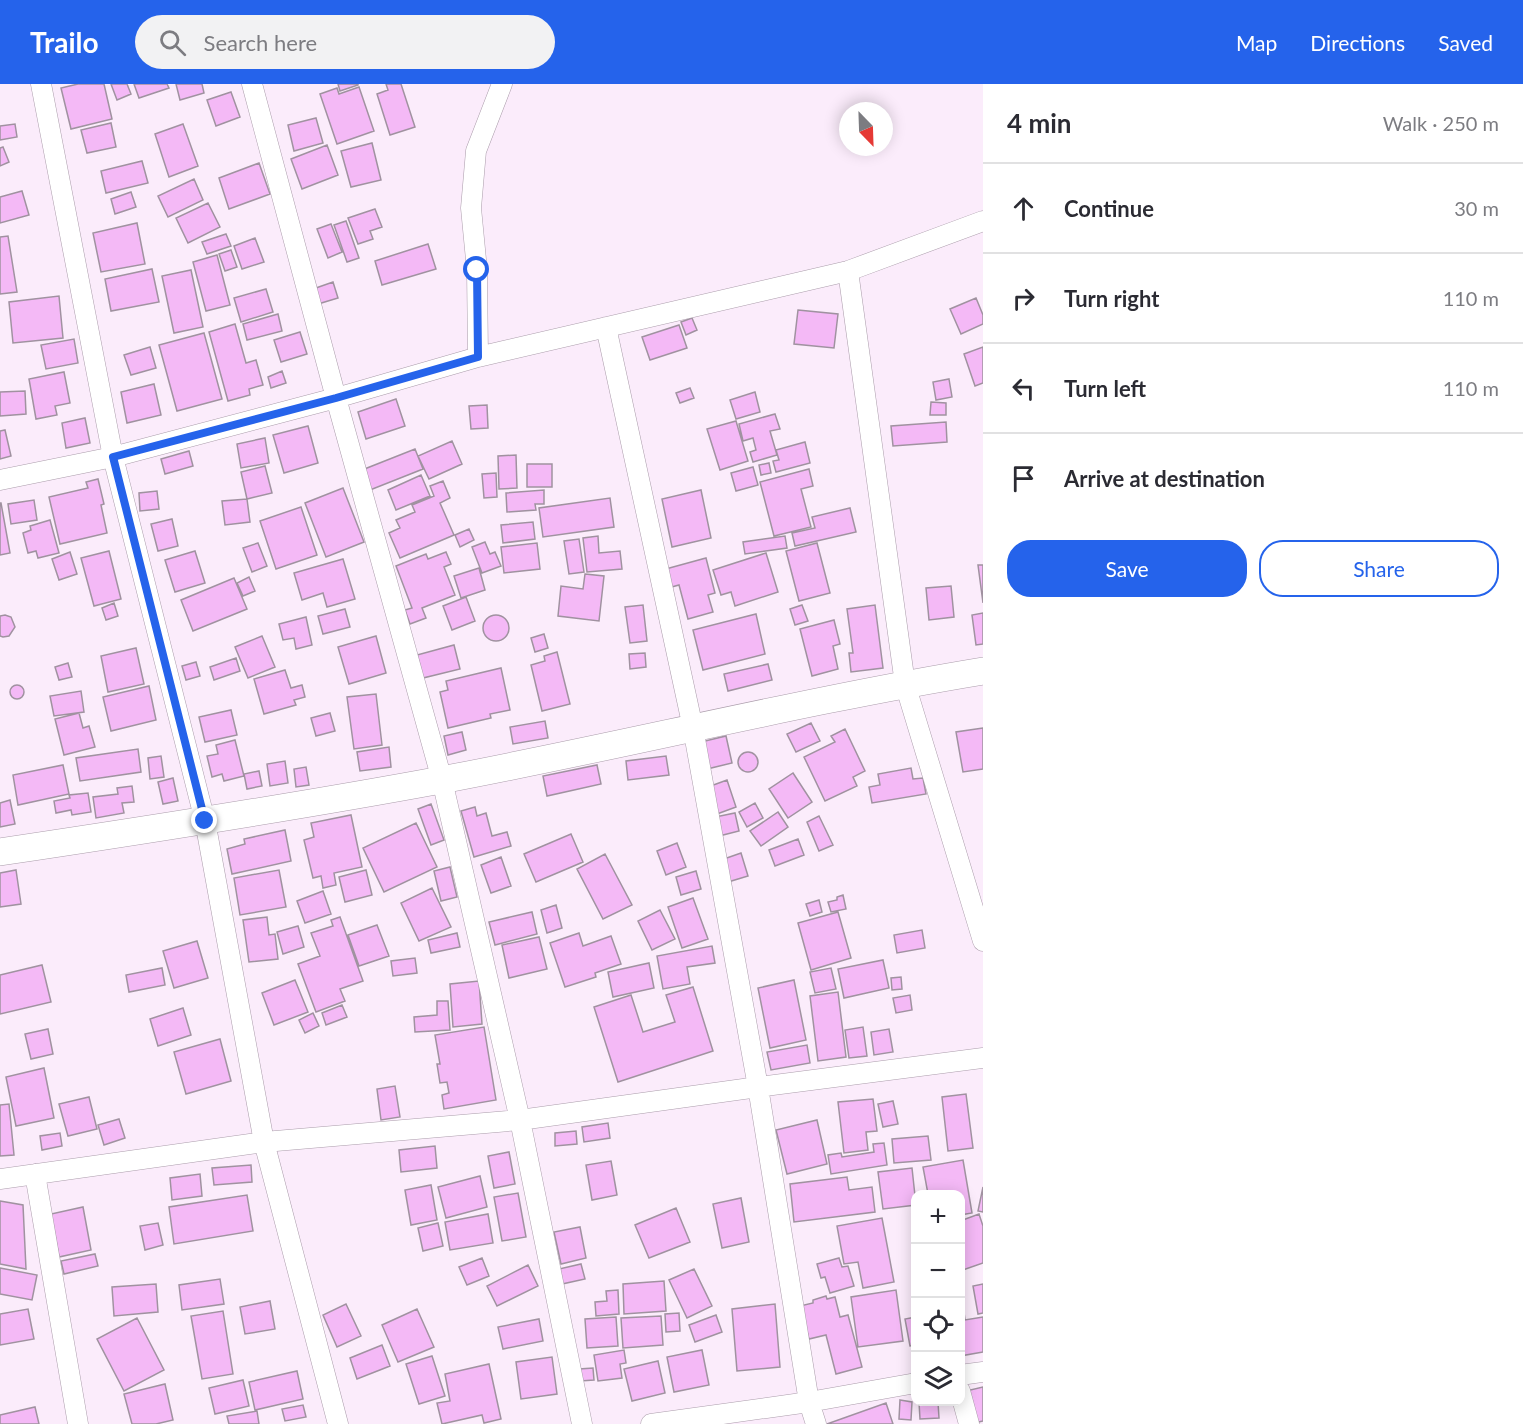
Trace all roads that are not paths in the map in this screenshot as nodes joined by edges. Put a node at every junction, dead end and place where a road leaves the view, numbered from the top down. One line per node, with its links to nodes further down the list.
1 (41, 84): 9 (street)
2 (252, 84): 8 (street)
3 (502, 84): 7 (street)
4 (983, 221): 5 (street)
5 (848, 271): 6 (street); 12 (street)
6 (606, 327): 7 (street); 13 (street)
7 (478, 357): 8 (street)
8 (336, 398): 9 (street); 14 (street)
9 (113, 457): 10 (street); 15 (street)
10 (0, 480)
11 (983, 671): 12 (main road)
12 (905, 684): 13 (main road); 17 (street)
13 (693, 728): 14 (main road); 19 (street)
14 (442, 780): 15 (main road); 20 (street)
15 (205, 821): 16 (main road); 21 (street)
16 (0, 852)
17 (983, 941)
18 (983, 1058): 19 (street)
19 (758, 1087): 20 (street); 27 (street)
20 (520, 1120): 21 (street); 31 (street)
21 (264, 1142): 22 (street); 30 (street)
22 (34, 1174): 23 (street); 29 (street)
23 (0, 1179)
24 (983, 1372): 25 (street)
25 (965, 1374)
26 (911, 1384): 27 (street)
27 (809, 1402): 32 (street); 33 (street)
28 (964, 1406): 34 (street)
29 (78, 1424)
30 (338, 1424)
31 (582, 1424)
32 (651, 1424)
33 (816, 1424)
34 (969, 1424)

